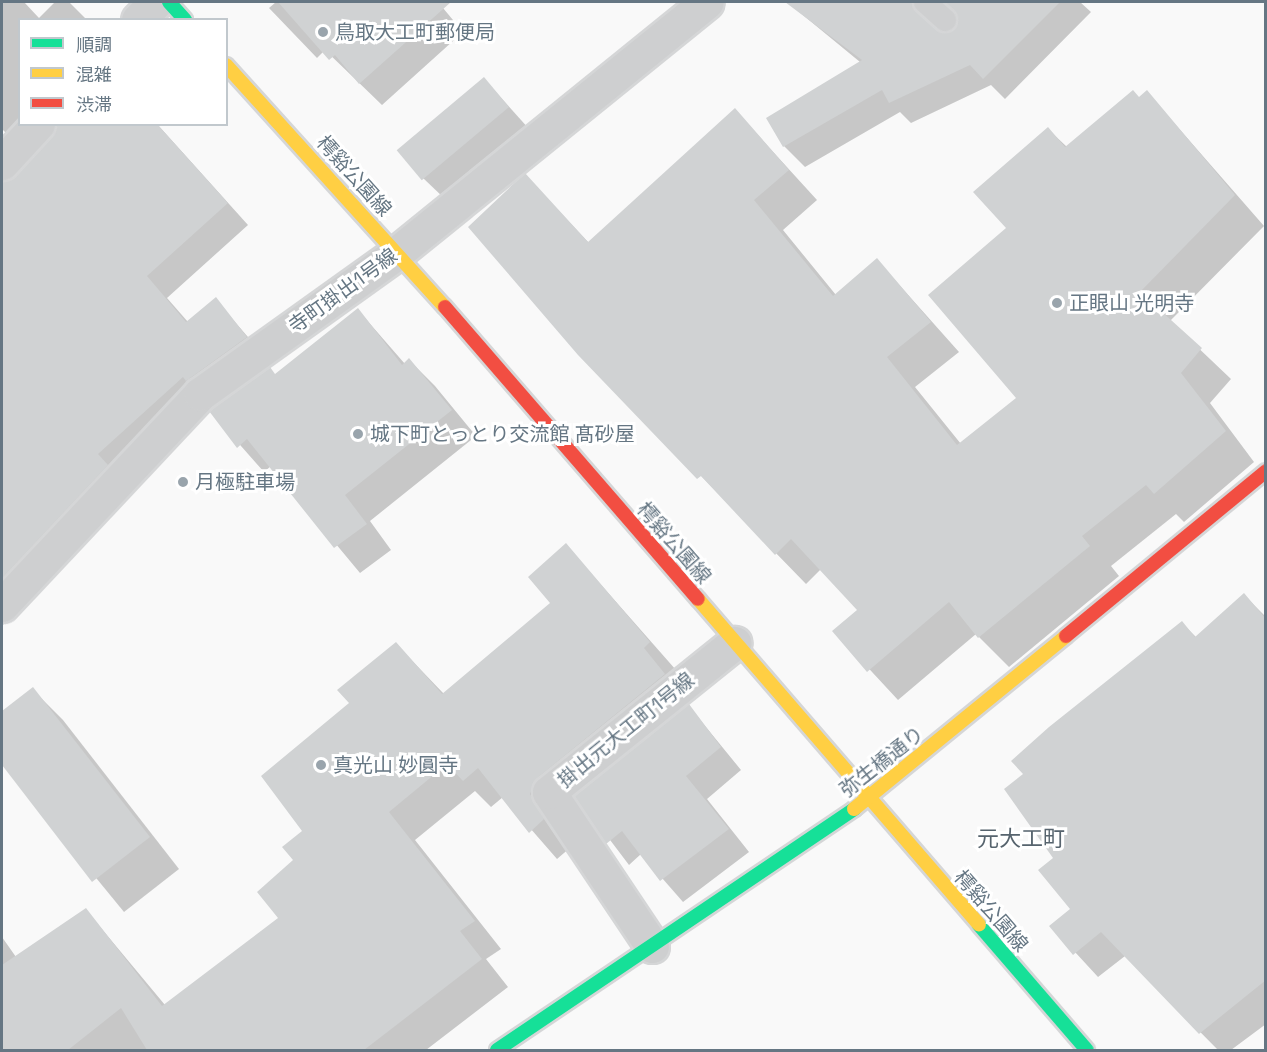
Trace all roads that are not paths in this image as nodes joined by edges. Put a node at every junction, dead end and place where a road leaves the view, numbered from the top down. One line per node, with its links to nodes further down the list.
1 (156, 2): 5 (street)
2 (169, 2): 6 (main road)
3 (707, 2): 11 (street, 寺町掛出1号線)
4 (926, 2): 7 (lane)
5 (140, 18)
6 (184, 18)
7 (945, 20)
8 (228, 66): 11 (main road, 樗谿公園線)
9 (36, 126): 10 (street)
10 (2, 163)
11 (398, 252): 13 (street, 寺町掛出1号線); 14 (main road, 樗谿公園線)
12 (1266, 471): 15 (main road, 弥生橋通り)
13 (2, 605)
14 (734, 643): 15 (main road, 樗谿公園線); 16 (street, 掛出元大工町1号線)
15 (869, 799): 16 (main road, 弥生橋通り); 18 (main road, 樗谿公園線)
16 (652, 946): 17 (main road, 弥生橋通り)
17 (497, 1050)
18 (1086, 1050)

